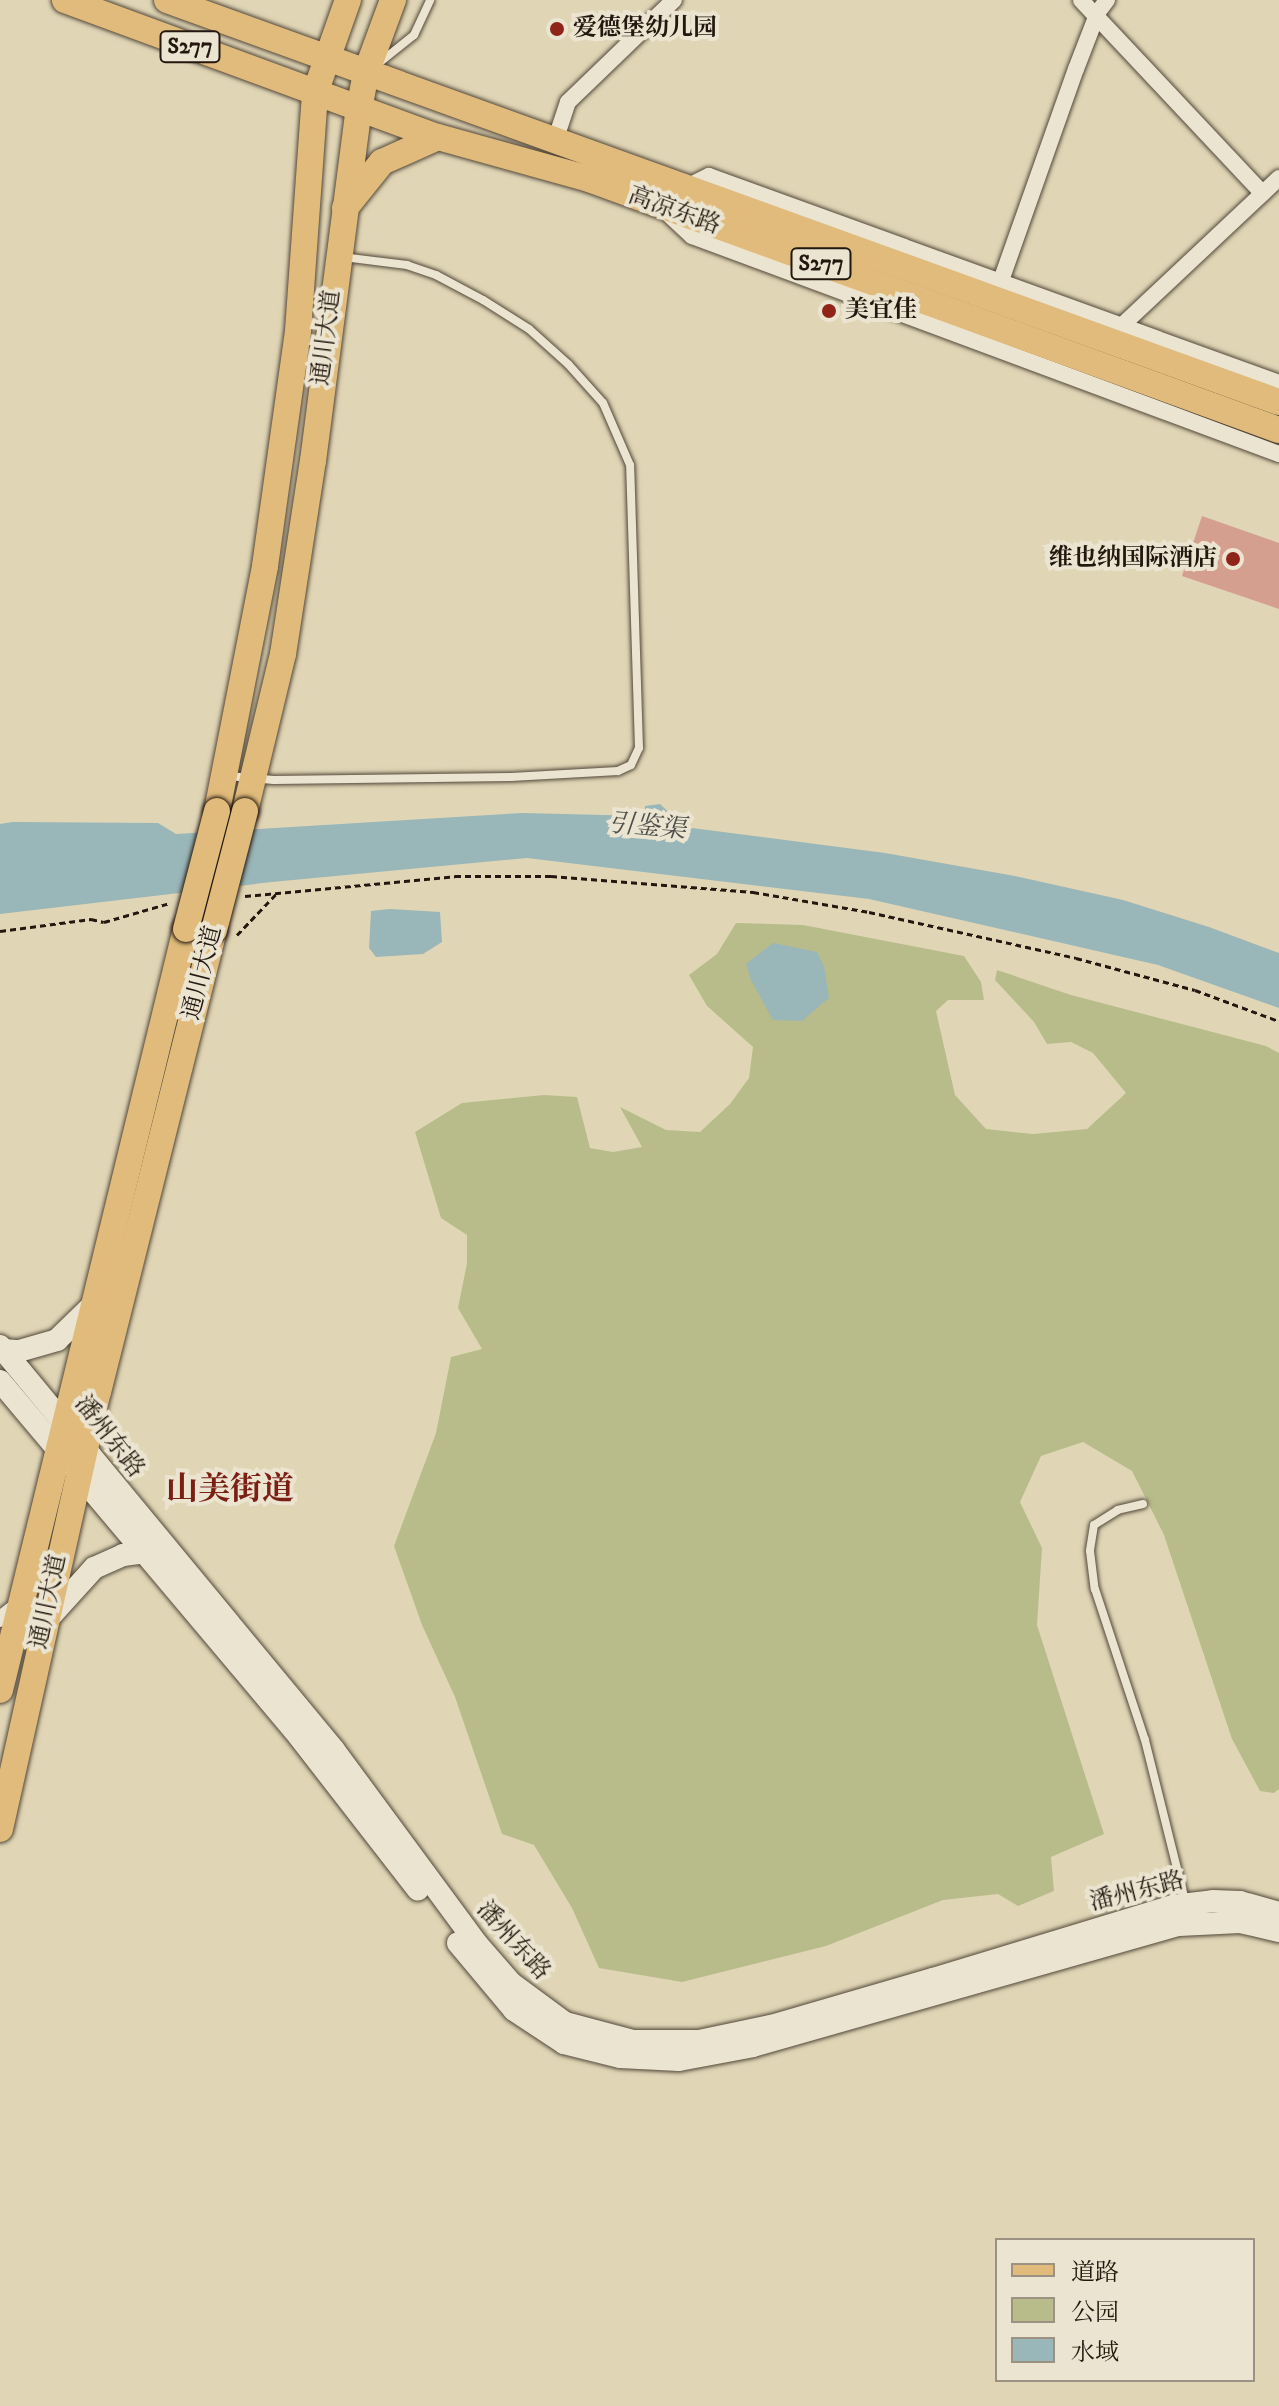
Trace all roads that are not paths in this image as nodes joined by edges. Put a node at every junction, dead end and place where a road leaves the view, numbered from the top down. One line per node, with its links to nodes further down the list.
1 (65, 0): 12 (main road, 高凉东路 / S277)
2 (167, 0): 10 (main road, 高凉东路 / S277)
3 (348, 0): 10 (main road, 通川大道)
4 (393, 0): 11 (main road, 通川大道)
5 (430, 0): 11 (lane)
6 (674, 0): 15 (street)
7 (1081, 0): 9 (street)
8 (1107, 0): 9 (street)
9 (1096, 17): 18 (street); 21 (street)
10 (327, 59): 11 (main road, 高凉东路 / S277); 12 (main road, 通川大道)
11 (366, 73): 13 (main road, 通川大道); 15 (main road, 高凉东路 / S277)
12 (315, 93): 13 (main road, 高凉东路 / S277); 27 (main road, 通川大道)
13 (359, 109): 14 (main road, 高凉东路 / S277); 19 (main road, 通川大道)
14 (438, 137): 16 (main road, 高凉东路 / S277); 19 (main road)
15 (555, 141): 16 (main road, 高凉东路 / S277)
16 (592, 168): 21 (main road, 高凉东路 / S277); 22 (main road, 高凉东路 / S277)
17 (1279, 178): 18 (street)
18 (1262, 193): 22 (street)
19 (343, 211): 20 (main road, 通川大道)
20 (337, 257): 28 (main road, 通川大道); 28 (lane)
21 (998, 292): 22 (main road, 高凉东路 / S277)
22 (1105, 355): 23 (street); 24 (main road, 高凉东路 / S277); 25 (main road, 高凉东路 / S277); 26 (street)
23 (1279, 383)
24 (1279, 402)
25 (1279, 430)
26 (1279, 454)
27 (223, 775): 28 (lane); 29 (main road, 通川大道, bridge)
28 (253, 780): 33 (main road, 通川大道, bridge)
29 (94, 1304): 30 (main road); 32 (main road, 通川大道)
30 (2, 1348): 32 (main road, 潘州东路)
31 (0, 1381): 34 (main road, 潘州东路)
32 (66, 1423): 33 (main road, 潘州东路); 34 (main road, 通川大道)
33 (85, 1448): 35 (main road, 通川大道); 44 (main road, 潘州东路)
34 (58, 1451): 35 (main road, 潘州东路); 38 (main road, 通川大道)
35 (78, 1475): 37 (main road, 潘州东路); 39 (main road, 通川大道)
36 (1143, 1504): 44 (lane)
37 (146, 1552): 39 (main road); 44 (main road, 潘州东路)
38 (10, 1611): 41 (main road, 通川大道)
39 (44, 1624): 40 (main road, 通川大道)
40 (35, 1671): 41 (main road); 42 (main road, 通川大道)
41 (3, 1678)
42 (0, 1829)
43 (1279, 1913): 44 (main road, 潘州东路)
44 (1188, 1914): 45 (main road, 潘州东路)
45 (1279, 1931)

